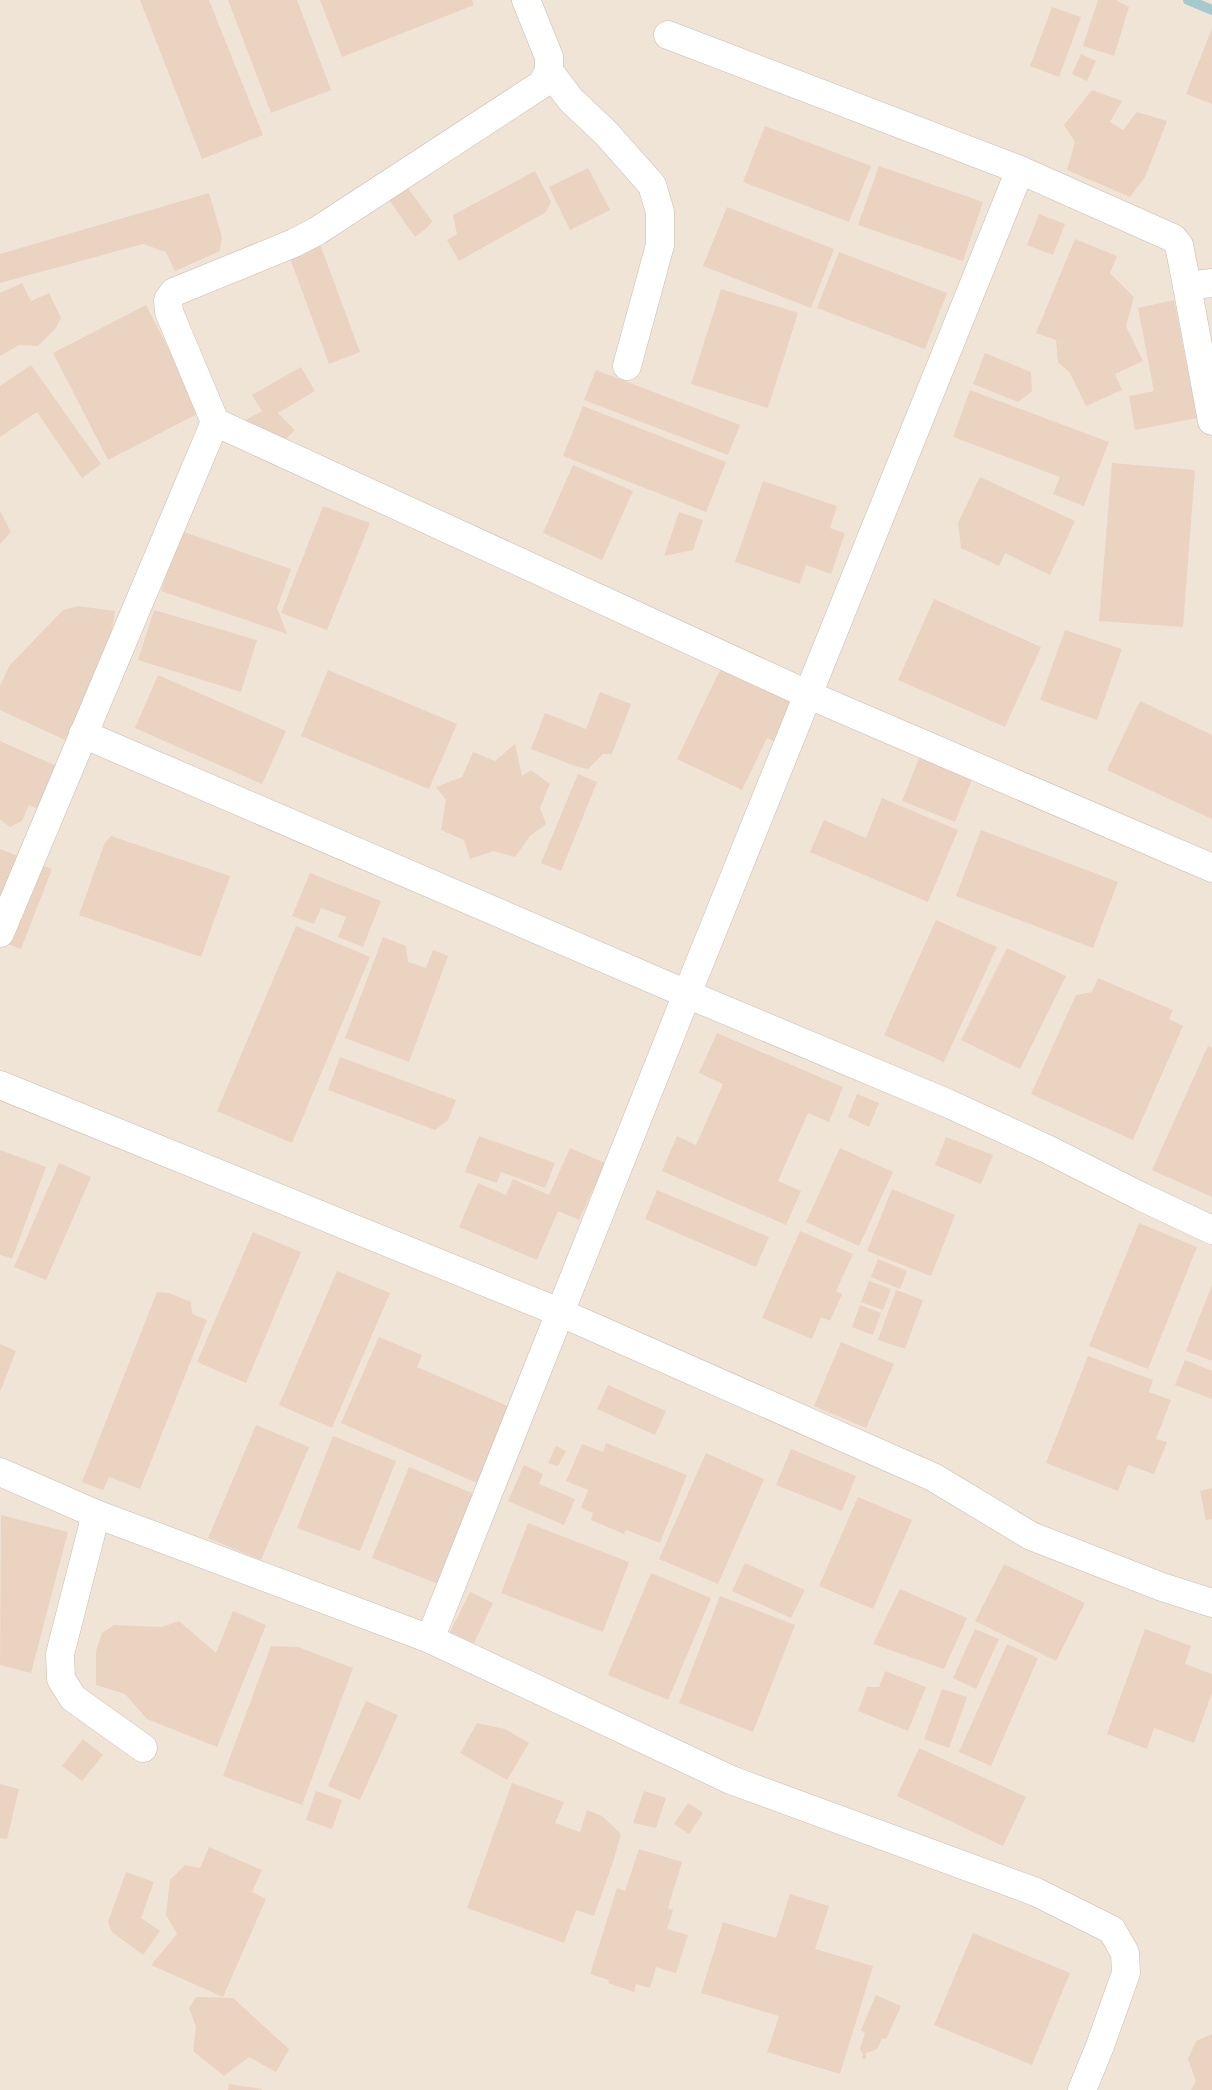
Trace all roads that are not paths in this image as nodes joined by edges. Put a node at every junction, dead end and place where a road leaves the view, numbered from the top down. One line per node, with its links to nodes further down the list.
1 (526, 0): 3 (street)
2 (668, 35): 4 (street)
3 (549, 71): 6 (street); 8 (street)
4 (1020, 170): 5 (street); 9 (street)
5 (1200, 284): 7 (street)
6 (627, 366)
7 (1212, 421)
8 (215, 422): 9 (street); 10 (street)
9 (809, 695): 11 (street); 13 (street)
10 (83, 734): 12 (street); 13 (street)
11 (1212, 868)
12 (0, 932)
13 (687, 994): 15 (street); 16 (street)
14 (0, 1085): 16 (street)
15 (1212, 1230)
16 (559, 1312): 19 (street); 20 (street)
17 (0, 1472): 18 (street)
18 (96, 1514): 20 (street); 21 (street)
19 (1212, 1603)
20 (430, 1639): 22 (street)
21 (143, 1748)
22 (1082, 2090)

